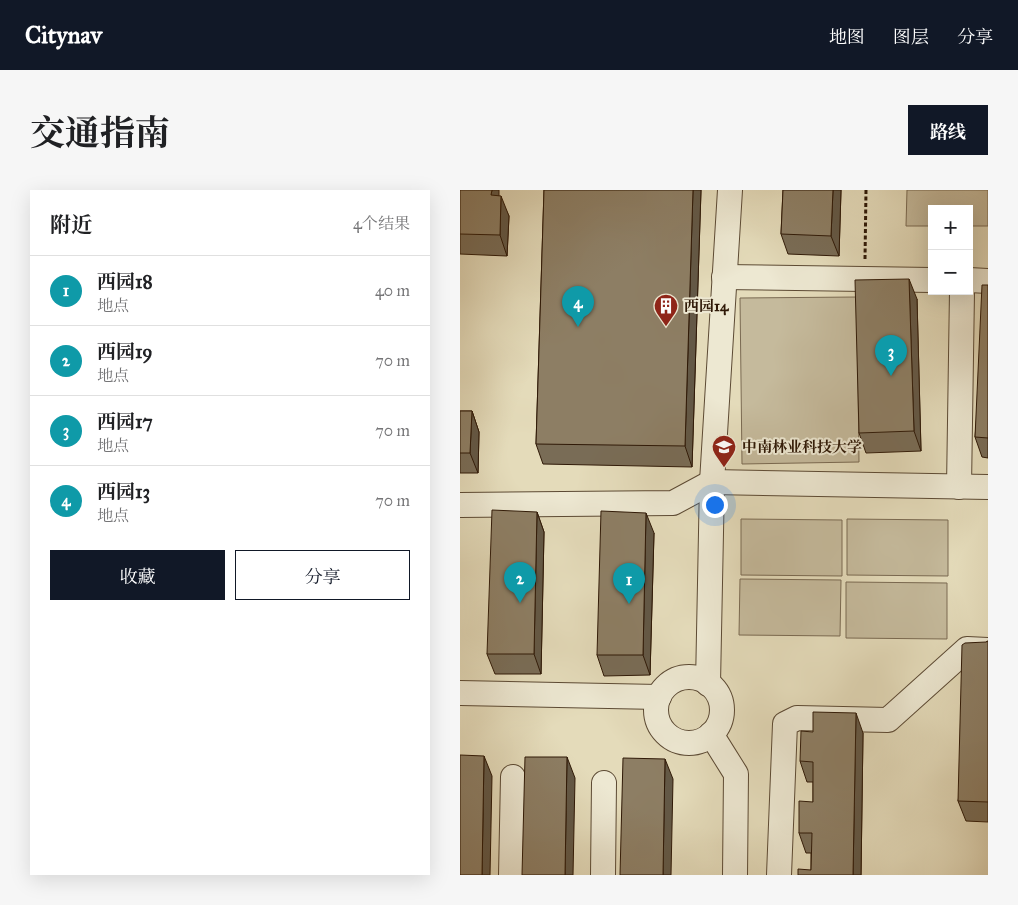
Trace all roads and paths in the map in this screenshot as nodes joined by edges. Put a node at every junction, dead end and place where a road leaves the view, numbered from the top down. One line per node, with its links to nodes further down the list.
1 (730, 190): 3 (street)
2 (866, 190): 4 (path)
3 (724, 277): 4 (street); 9 (street)
4 (865, 279): 5 (street)
5 (928, 280)
6 (973, 280): 7 (street)
7 (988, 281)
8 (962, 295): 10 (street)
9 (712, 482): 10 (street); 12 (street); 14 (street)
10 (958, 487): 11 (street)
11 (988, 487)
12 (460, 505)
13 (988, 650): 23 (street)
14 (708, 684): 16 (street); 17 (street)
15 (460, 693): 16 (street)
16 (659, 697): 17 (street)
17 (711, 734): 22 (street)
18 (514, 777): 20 (street)
19 (604, 783): 21 (street)
20 (511, 875)
21 (603, 875)
22 (735, 875)
23 (779, 875)

